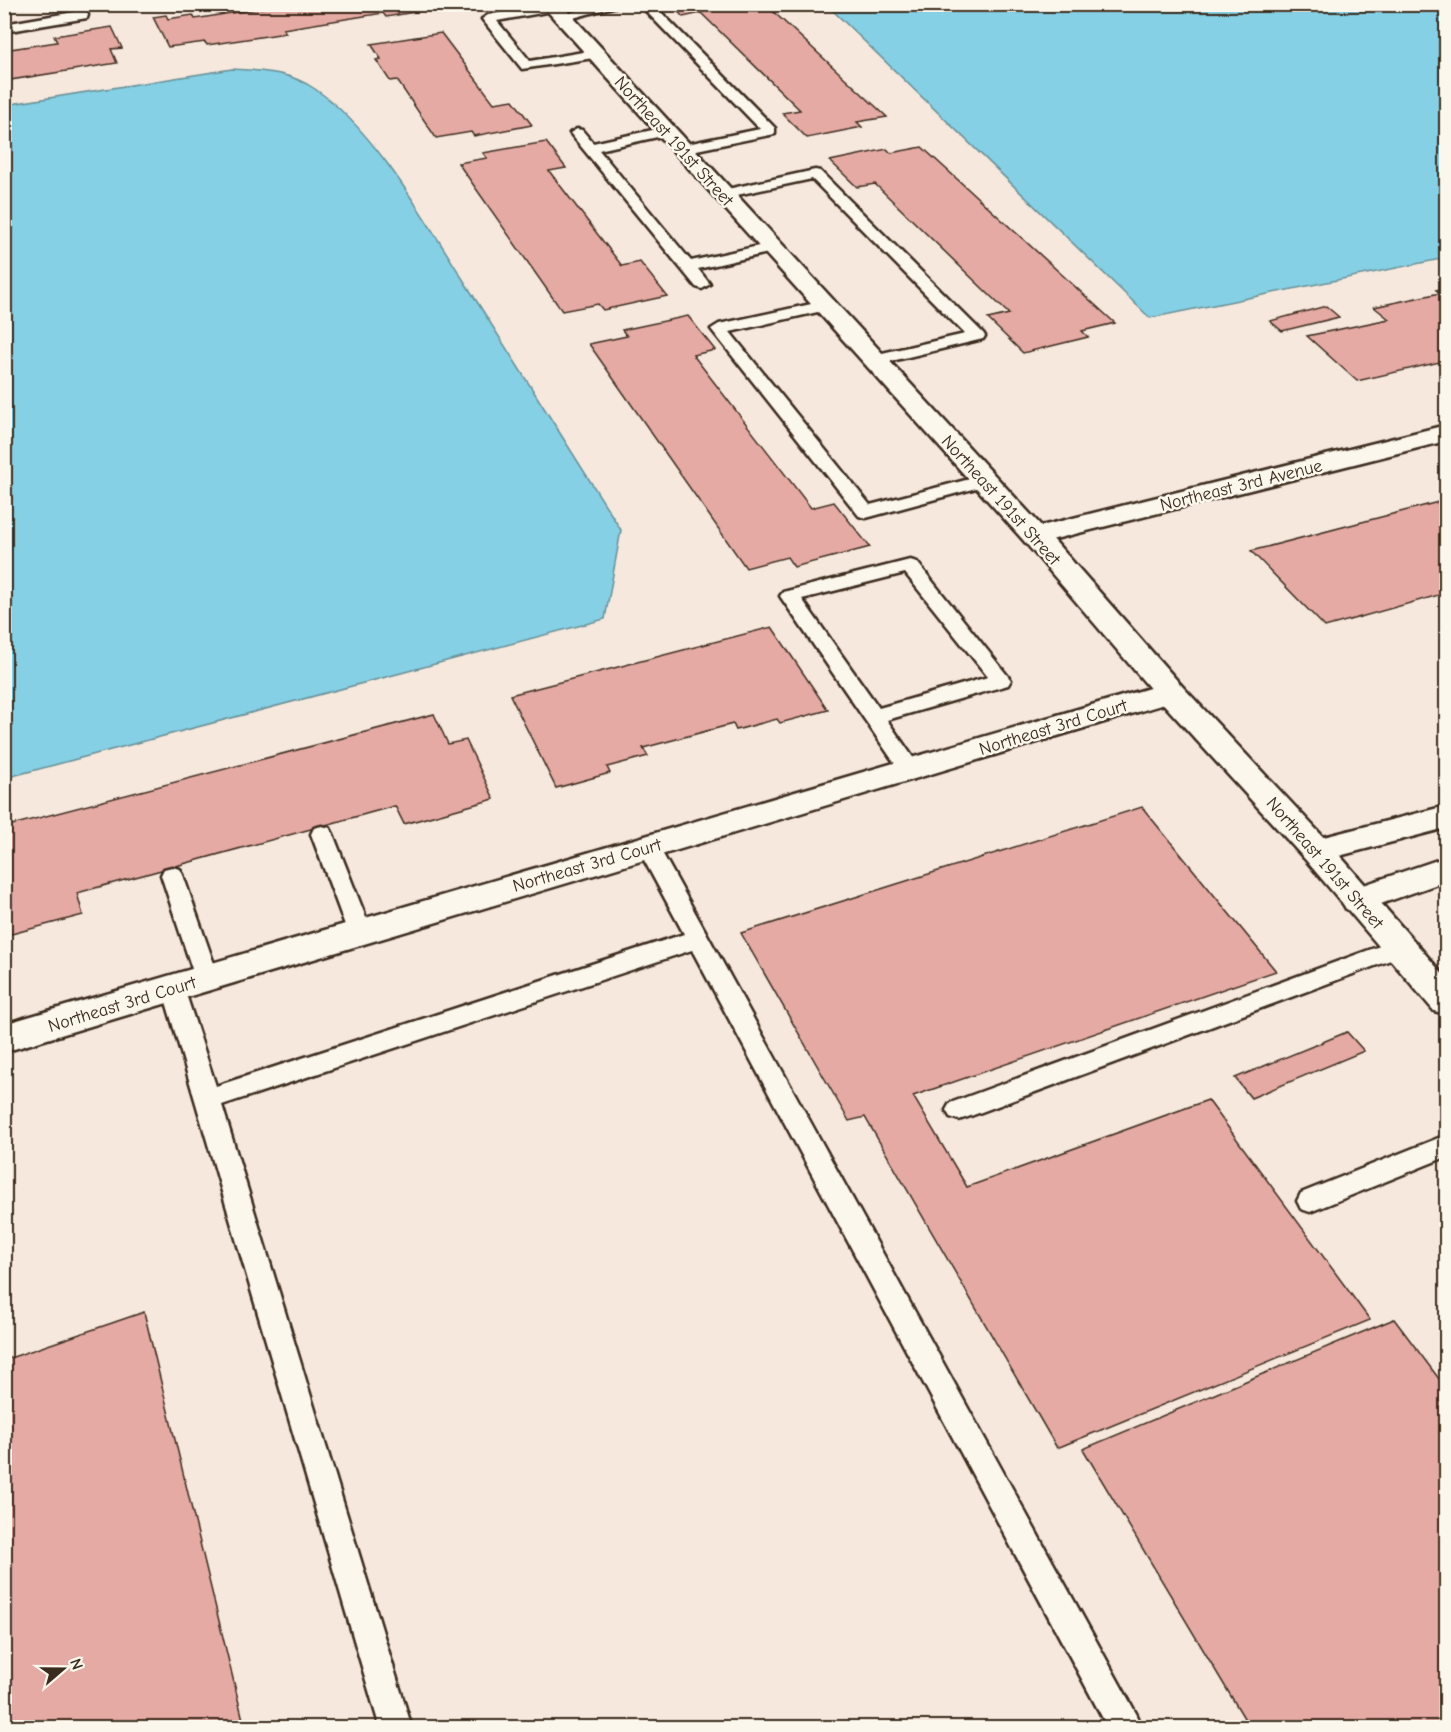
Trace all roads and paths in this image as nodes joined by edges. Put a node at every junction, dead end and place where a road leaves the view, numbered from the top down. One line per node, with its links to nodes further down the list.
1 (77, 4): 5 (lane)
2 (618, 4): 4 (lane)
3 (645, 4): 8 (lane)
4 (554, 9): 6 (street, Northeast 191st Street); 6 (lane)
5 (4, 28)
6 (595, 54): 8 (street, Northeast 191st Street)
7 (577, 133): 9 (lane)
8 (674, 140): 9 (lane); 10 (street, Northeast 191st Street)
9 (588, 148): 12 (lane)
10 (723, 194): 11 (street, Northeast 191st Street); 15 (lane)
11 (772, 248): 12 (lane); 14 (street, Northeast 191st Street)
12 (687, 267): 13 (lane)
13 (702, 284)
14 (825, 306): 15 (street, Northeast 191st Street); 17 (lane)
15 (875, 360): 17 (street, Northeast 191st Street)
16 (1446, 433): 18 (street, Northeast 3rd Avenue)
17 (985, 480): 18 (street, Northeast 191st Street)
18 (1035, 536): 19 (street, Northeast 191st Street)
19 (1170, 692): 21 (street, Northeast 3rd Court); 25 (street, Northeast 191st Street)
20 (873, 717): 20 (lane); 21 (lane)
21 (910, 769): 24 (street, Northeast 3rd Court)
22 (1446, 817): 25 (street)
23 (322, 834): 29 (lane)
24 (648, 847): 29 (street, Northeast 3rd Court); 30 (lane)
25 (1316, 850): 28 (street, Northeast 191st Street)
26 (1446, 869): 28 (street)
27 (172, 876): 32 (lane)
28 (1358, 900): 31 (street, Northeast 191st Street)
29 (360, 933): 32 (street, Northeast 3rd Court)
30 (697, 939): 36 (lane); 41 (lane)
31 (1399, 948): 34 (street, Northeast 191st Street); 37 (lane)
32 (207, 978): 33 (street, Northeast 3rd Court)
33 (174, 988): 35 (street, Northeast 3rd Court); 36 (lane)
34 (1446, 1001)
35 (4, 1038)
36 (208, 1099): 40 (lane)
37 (959, 1110)
38 (1446, 1146): 39 (lane)
39 (1310, 1201)
40 (396, 1728)
41 (1124, 1728)

